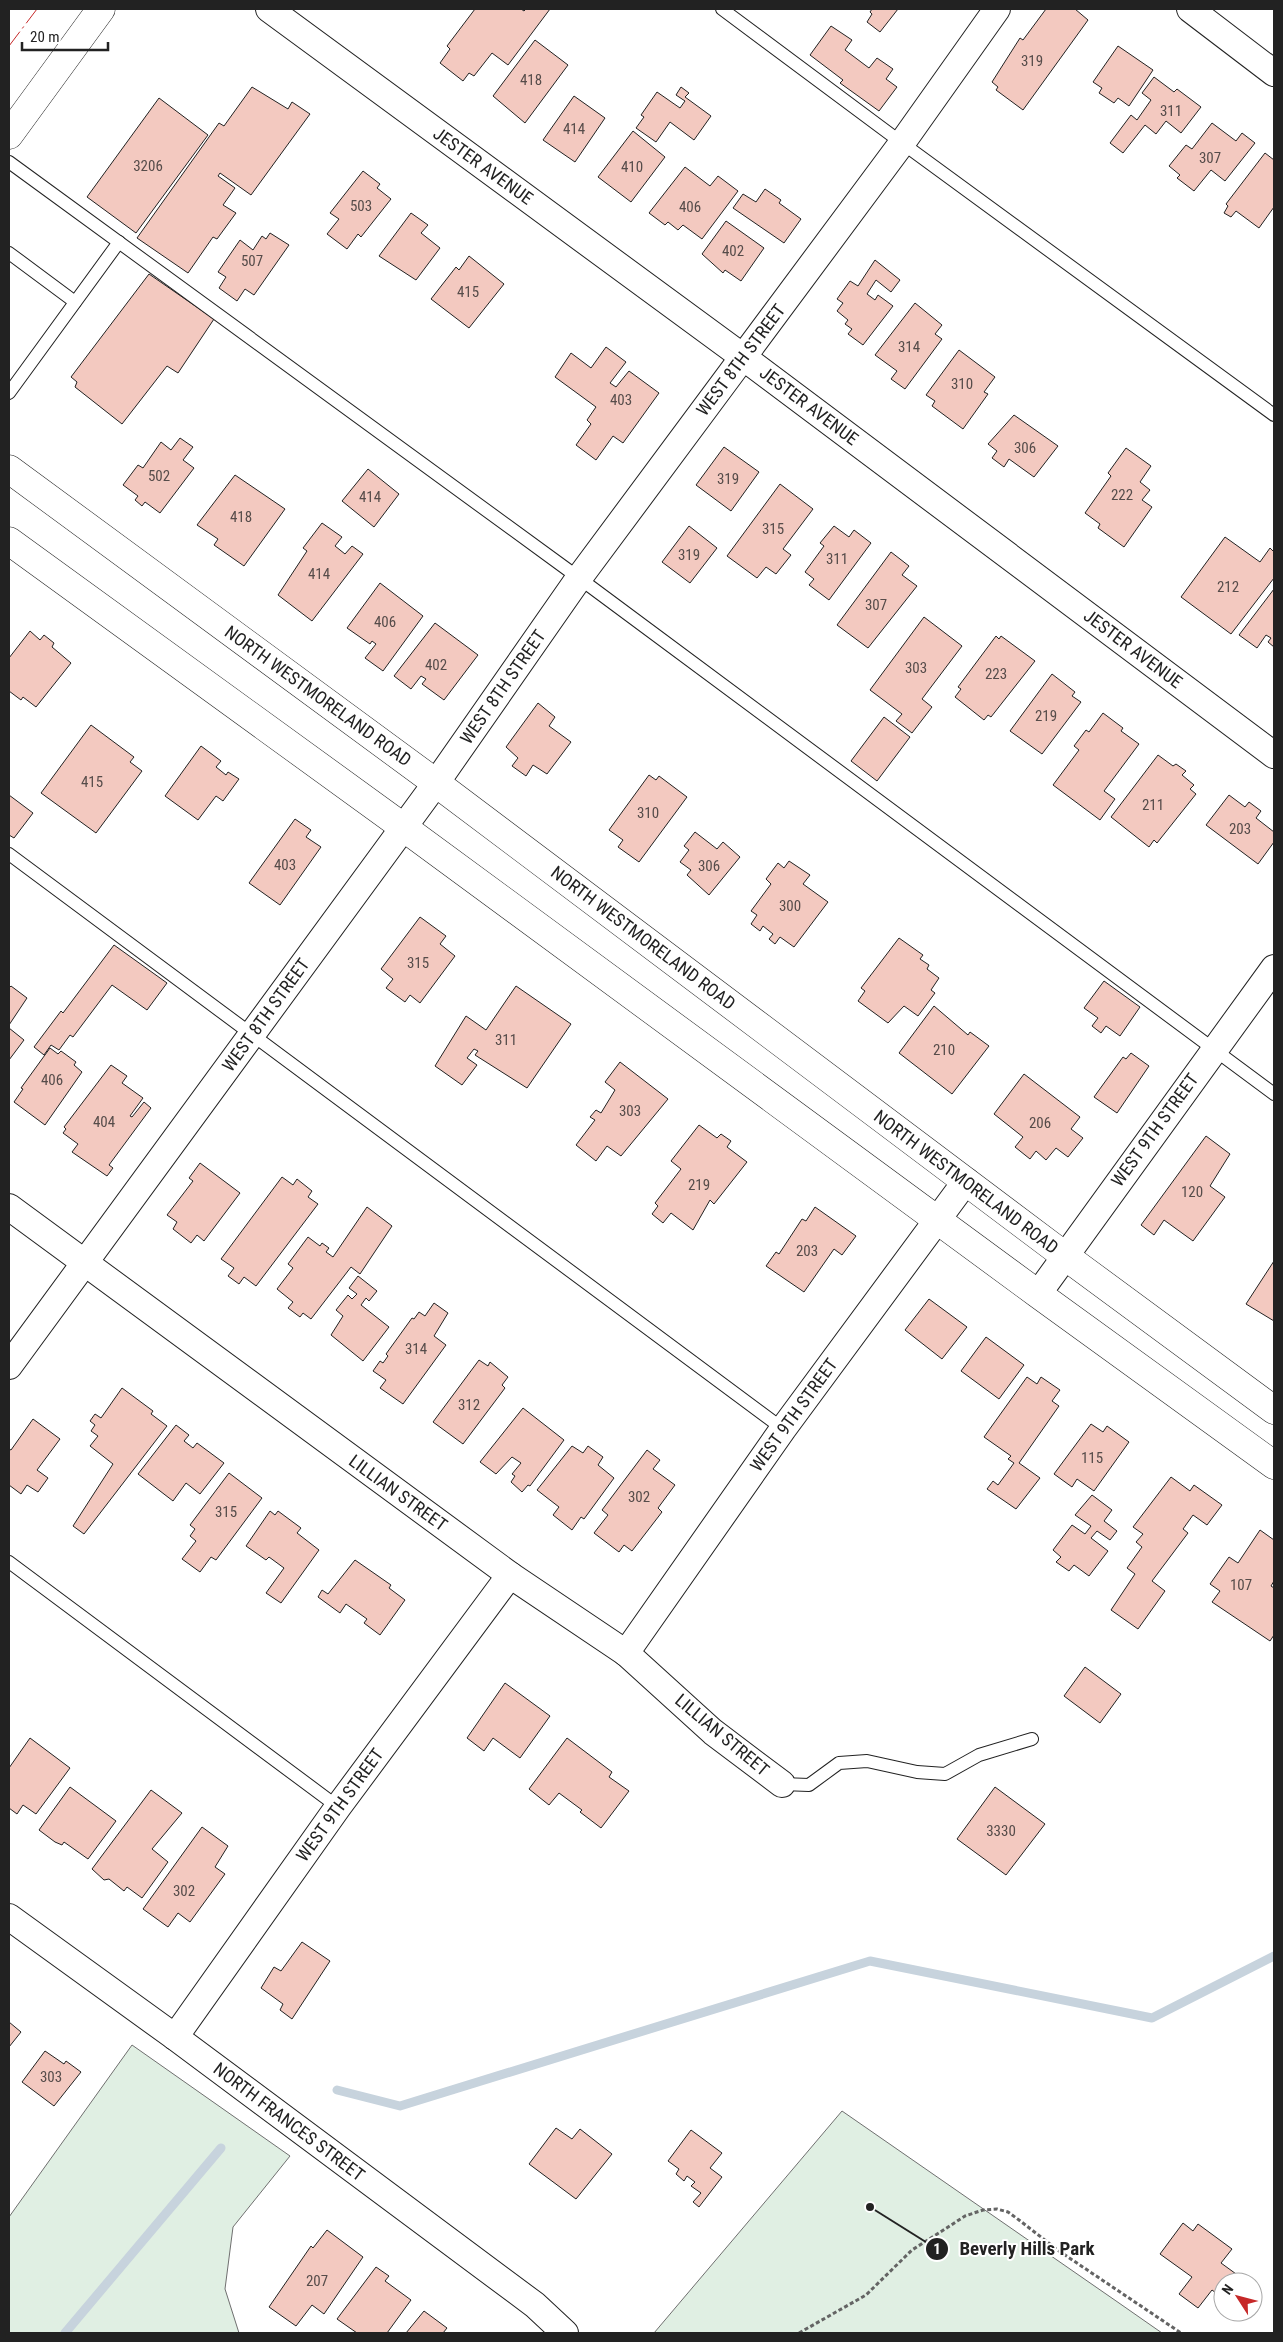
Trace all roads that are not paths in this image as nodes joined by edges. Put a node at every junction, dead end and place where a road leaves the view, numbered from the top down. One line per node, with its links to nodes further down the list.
1 (101, 9): 7 (main road)
2 (269, 9): 13 (street, JESTER AVENUE)
3 (722, 9): 8 (lane)
4 (997, 9): 8 (street, WEST 8TH STREET)
5 (1190, 9): 6 (street)
6 (1274, 73)
7 (9, 135)
8 (902, 143): 13 (street, WEST 8TH STREET); 15 (lane)
9 (9, 162): 10 (lane)
10 (119, 242): 12 (lane); 18 (lane)
11 (9, 253): 12 (lane)
12 (75, 302): 14 (lane)
13 (743, 357): 18 (street, WEST 8TH STREET); 19 (street, JESTER AVENUE)
14 (9, 393)
15 (1274, 415)
16 (9, 470): 20 (main road, NORTH WESTMORELAND ROAD)
17 (9, 541): 21 (main road)
18 (580, 578): 20 (street, WEST 8TH STREET); 25 (lane)
19 (1274, 755)
20 (436, 783): 21 (street, WEST 8TH STREET); 27 (main road, NORTH WESTMORELAND ROAD)
21 (403, 827): 24 (street, WEST 8TH STREET); 29 (main road)
22 (9, 854): 24 (lane)
23 (1274, 968): 25 (street, WEST 9TH STREET)
24 (252, 1034): 31 (street, WEST 8TH STREET); 35 (lane)
25 (1214, 1050): 26 (lane); 30 (street, WEST 9TH STREET)
26 (1274, 1094)
27 (966, 1181): 29 (street, WEST 9TH STREET); 30 (main road, NORTH WESTMORELAND ROAD)
28 (9, 1207): 31 (street, LILLIAN STREET)
29 (938, 1220): 32 (main road); 35 (street, WEST 9TH STREET)
30 (1065, 1256): 32 (street, WEST 9TH STREET); 34 (main road, NORTH WESTMORELAND ROAD)
31 (84, 1263): 33 (street, WEST 8TH STREET); 38 (street, LILLIAN STREET)
32 (1038, 1294): 36 (main road)
33 (9, 1366)
34 (1274, 1410)
35 (783, 1429): 39 (street, WEST 9TH STREET)
36 (1274, 1465)
37 (9, 1562): 42 (lane)
38 (510, 1576): 39 (street, LILLIAN STREET); 42 (street, WEST 9TH STREET)
39 (626, 1653): 41 (street, LILLIAN STREET)
40 (1032, 1738): 41 (lane)
41 (782, 1784)
42 (338, 1807): 44 (street, WEST 9TH STREET)
43 (9, 1917): 44 (street, NORTH FRANCES STREET)
44 (175, 2037): 45 (street, NORTH FRANCES STREET)
45 (565, 2333)

